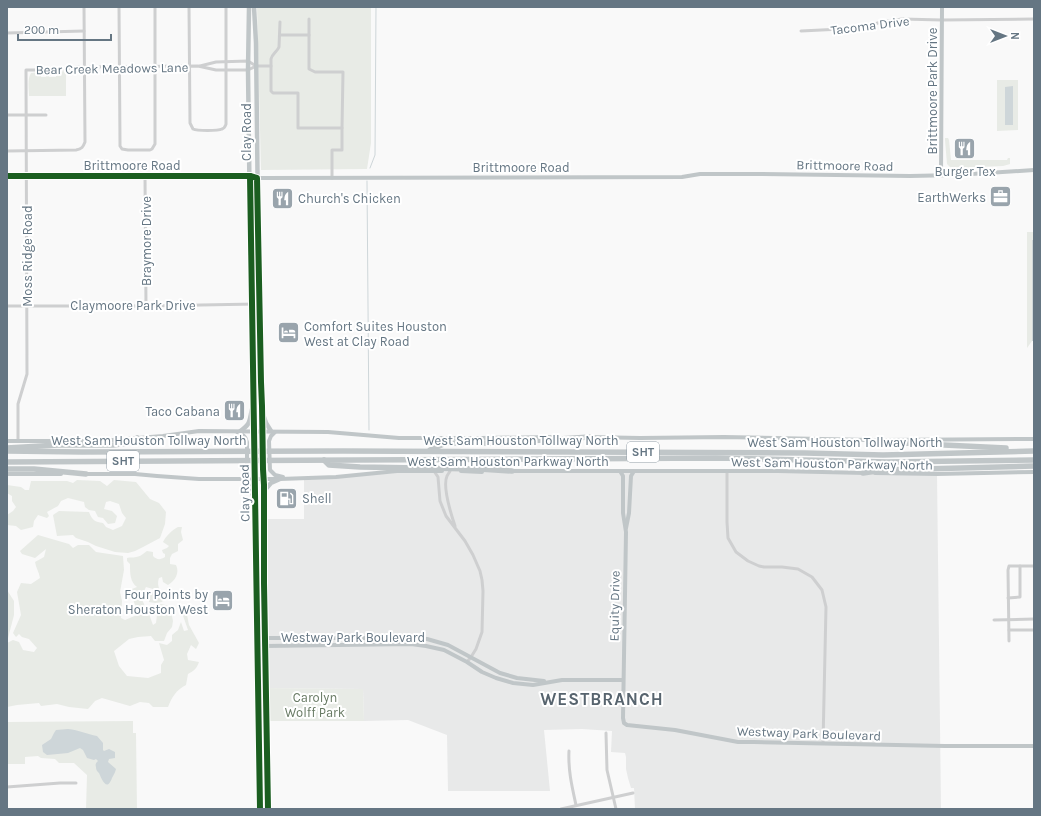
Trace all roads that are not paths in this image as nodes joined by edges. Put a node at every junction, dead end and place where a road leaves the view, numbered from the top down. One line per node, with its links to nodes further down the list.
1 (84, 7): 13 (street)
2 (119, 7): 25 (street)
3 (155, 7): 26 (street)
4 (189, 7): 20 (street)
5 (226, 7): 19 (street)
6 (249, 7): 18 (main road, Clay Road)
7 (254, 7): 22 (main road, Clay Road)
8 (942, 7): 11 (main road, Brittmoore Park Drive)
9 (309, 19): 17 (street)
10 (1034, 19): 11 (street, Tacoma Drive)
11 (942, 20): 14 (street, Tacoma Drive); 39 (main road, Brittmoore Park Drive)
12 (280, 22): 16 (street)
13 (84, 31): 15 (street); 24 (street)
14 (801, 31)
15 (7, 33)
16 (280, 35): 17 (street); 23 (street)
17 (309, 35): 35 (street)
18 (248, 61): 19 (street, Bear Creek Meadows Lane); 22 (street); 29 (main road, Clay Road)
19 (226, 62): 21 (street, Bear Creek Meadows Lane); 28 (street)
20 (191, 66): 21 (street, Bear Creek Meadows Lane); 26 (street, Bear Creek Meadows Lane); 28 (street)
21 (198, 66): 28 (street, Bear Creek Meadows Lane)
22 (256, 66): 23 (street); 29 (street, Bear Creek Meadows Lane); 34 (main road, Clay Road)
23 (270, 66): 35 (street)
24 (85, 67): 25 (street, Bear Creek Meadows Lane); 27 (street, Bear Creek Meadows Lane); 37 (street)
25 (119, 67): 26 (street, Bear Creek Meadows Lane); 26 (street)
26 (155, 67)
27 (26, 70): 31 (street, Moss Ridge Road)
28 (226, 70): 29 (street, Bear Creek Meadows Lane)
29 (248, 70): 33 (main road, Clay Road)
30 (7, 115): 31 (street)
31 (26, 115): 32 (street); 37 (street, Moss Ridge Road)
32 (46, 115)
33 (249, 116): 34 (main road); 43 (main road, Clay Road)
34 (257, 116): 44 (main road, Clay Road)
35 (342, 128): 45 (street)
36 (7, 151): 37 (street)
37 (27, 151): 41 (street, Moss Ridge Road)
38 (1034, 170): 39 (main road, Brittmoore Road)
39 (941, 175): 45 (main road, Brittmoore Road)
40 (7, 176): 41 (main road, Brittmoore Road)
41 (27, 176): 42 (main road, Brittmoore Road); 51 (street, Moss Ridge Road)
42 (145, 176): 43 (main road, Brittmoore Road); 52 (street, Braymore Drive)
43 (250, 176): 44 (main road, Brittmoore Road); 47 (main road, Clay Road)
44 (257, 178): 45 (main road, Brittmoore Road); 46 (main road, Clay Road)
45 (332, 178)
46 (258, 239): 47 (main road); 49 (main road, Clay Road)
47 (250, 240): 48 (main road, Clay Road)
48 (251, 304): 49 (street, Claymoore Park Drive); 52 (street, Claymoore Park Drive); 53 (main road, Clay Road)
49 (259, 304): 54 (main road, Clay Road)
50 (7, 306): 51 (street, Claymoore Park Drive)
51 (27, 306): 52 (street, Claymoore Park Drive); 66 (street, Moss Ridge Road)
52 (146, 306)
53 (252, 364): 54 (main road); 55 (main road, Clay Road)
54 (260, 364): 56 (main road, Clay Road)
55 (253, 400): 57 (main road, Clay Road); 60 (main road)
56 (262, 406): 58 (main road, Clay Road); 59 (main road)
57 (254, 431): 58 (main road, West Sam Houston Parkway North); 60 (main road, West Sam Houston Parkway North); 88 (main road, Clay Road)
58 (262, 431): 59 (main road, West Sam Houston Parkway North); 89 (main road, Clay Road)
59 (273, 431): 61 (main road, West Sam Houston Parkway North); 91 (main road)
60 (237, 432): 62 (main road, West Sam Houston Parkway North); 87 (main road)
61 (590, 437): 64 (main road, West Sam Houston Parkway North); 69 (highway)
62 (137, 438): 66 (main road, West Sam Houston Parkway North); 67 (highway)
63 (1034, 439): 64 (main road, West Sam Houston Parkway North)
64 (867, 440): 70 (highway)
65 (7, 441): 66 (main road, West Sam Houston Parkway North)
66 (18, 441)
67 (7, 448)
68 (7, 451): 69 (highway, West Sam Houston Tollway North / SHT)
69 (428, 451): 70 (highway, West Sam Houston Tollway North / SHT)
70 (1008, 451): 71 (highway, West Sam Houston Tollway North / SHT)
71 (1034, 451)
72 (324, 460): 73 (highway, West Sam Houston Tollway North / SHT); 74 (highway, West Sam Houston Tollway North / SHT); 79 (highway)
73 (1034, 460)
74 (7, 462)
75 (1034, 466): 84 (highway)
76 (7, 468): 86 (highway)
77 (434, 471): 78 (main road, West Sam Houston Parkway North); 91 (main road, West Sam Houston Parkway North); 94 (street)
78 (450, 471): 79 (main road, West Sam Houston Parkway North); 94 (street)
79 (512, 471): 80 (main road, West Sam Houston Parkway North)
80 (620, 471): 81 (main road, West Sam Houston Parkway North); 95 (main road, Equity Drive)
81 (634, 471): 82 (main road, West Sam Houston Parkway North); 95 (main road, Equity Drive)
82 (727, 472): 84 (main road, West Sam Houston Parkway North); 119 (street)
83 (1034, 472): 84 (main road, West Sam Houston Parkway North)
84 (863, 473)
85 (7, 474): 86 (main road, West Sam Houston Parkway North)
86 (86, 474): 87 (main road, West Sam Houston Parkway North)
87 (242, 479): 88 (main road, West Sam Houston Parkway North); 93 (main road)
88 (254, 479): 89 (main road, West Sam Houston Parkway North); 93 (main road, Clay Road)
89 (264, 479): 90 (main road, West Sam Houston Parkway North); 92 (main road, Clay Road)
90 (280, 479): 91 (main road, West Sam Houston Parkway North); 92 (main road)
91 (287, 479)
92 (264, 490): 97 (main road, Clay Road)
93 (255, 499): 96 (main road, Clay Road)
94 (456, 529): 112 (street)
95 (626, 532): 114 (main road, Equity Drive)
96 (256, 533): 97 (main road); 100 (main road, Clay Road)
97 (263, 533): 101 (main road, Clay Road)
98 (1020, 566): 99 (street); 102 (street); 102 (street)
99 (1034, 566)
100 (256, 583): 101 (main road); 110 (main road, Clay Road)
101 (264, 583): 108 (main road, Clay Road)
102 (1008, 598): 105 (street)
103 (1034, 619): 105 (street)
104 (994, 620): 105 (street)
105 (1008, 620): 106 (street)
106 (1009, 630): 107 (street); 109 (street)
107 (1034, 630)
108 (265, 638): 110 (main road, Westway Park Boulevard); 111 (main road, Clay Road); 112 (main road, Westway Park Boulevard)
109 (1009, 641)
110 (258, 642): 111 (main road, Westway Park Boulevard); 116 (main road, Clay Road)
111 (265, 646): 113 (main road, Westway Park Boulevard); 117 (main road, Clay Road)
112 (471, 658): 113 (street); 115 (main road, Westway Park Boulevard)
113 (467, 662): 115 (main road, Westway Park Boulevard)
114 (623, 680): 115 (main road, Westway Park Boulevard); 119 (main road, Westway Park Boulevard)
115 (548, 682)
116 (259, 726): 117 (main road); 122 (main road, Clay Road)
117 (266, 726): 123 (main road, Clay Road)
118 (606, 733): 127 (street)
119 (823, 743): 120 (main road, Westway Park Boulevard)
120 (1034, 746)
121 (568, 751): 128 (street)
122 (260, 771): 123 (main road); 129 (main road, Clay Road)
123 (267, 771): 130 (main road, Clay Road)
124 (76, 784): 125 (street)
125 (7, 787)
126 (633, 793): 127 (street)
127 (613, 797): 128 (street); 132 (street)
128 (576, 805): 131 (street)
129 (260, 809)
130 (268, 809)
131 (561, 809)
132 (616, 809)

